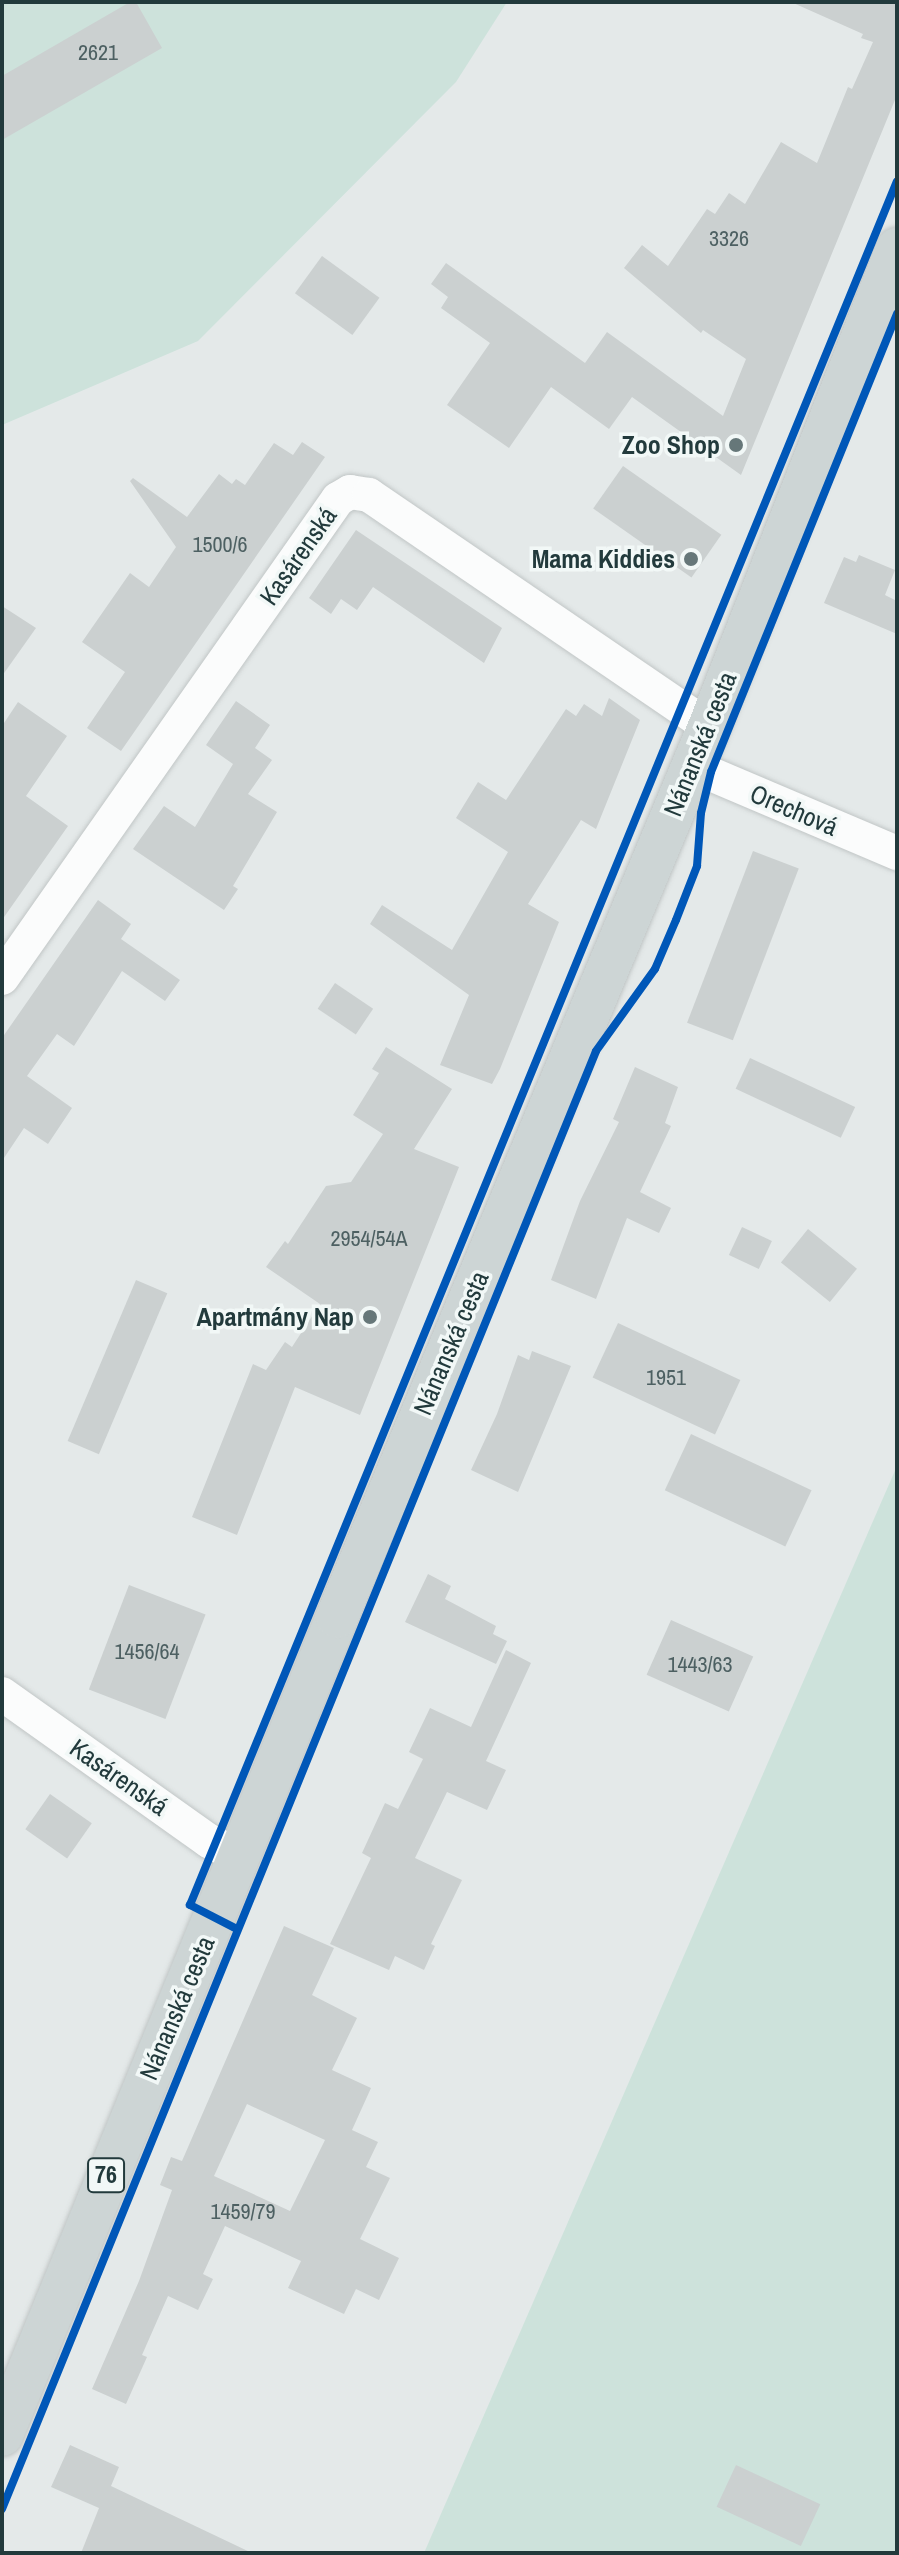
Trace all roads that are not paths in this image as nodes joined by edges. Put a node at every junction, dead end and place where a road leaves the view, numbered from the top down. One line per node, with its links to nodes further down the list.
1 (897, 249): 2 (main road, Nánanská cesta / 76)
2 (709, 727): 3 (main road, Nánanská cesta / 76); 5 (street, Kasárenská)
3 (692, 766): 4 (street, Orechová); 7 (main road, Nánanská cesta / 76)
4 (897, 853)
5 (2, 978)
6 (2, 1694): 7 (street, Kasárenská)
7 (239, 1856): 8 (main road, Nánanská cesta / 76)
8 (2, 2435)

